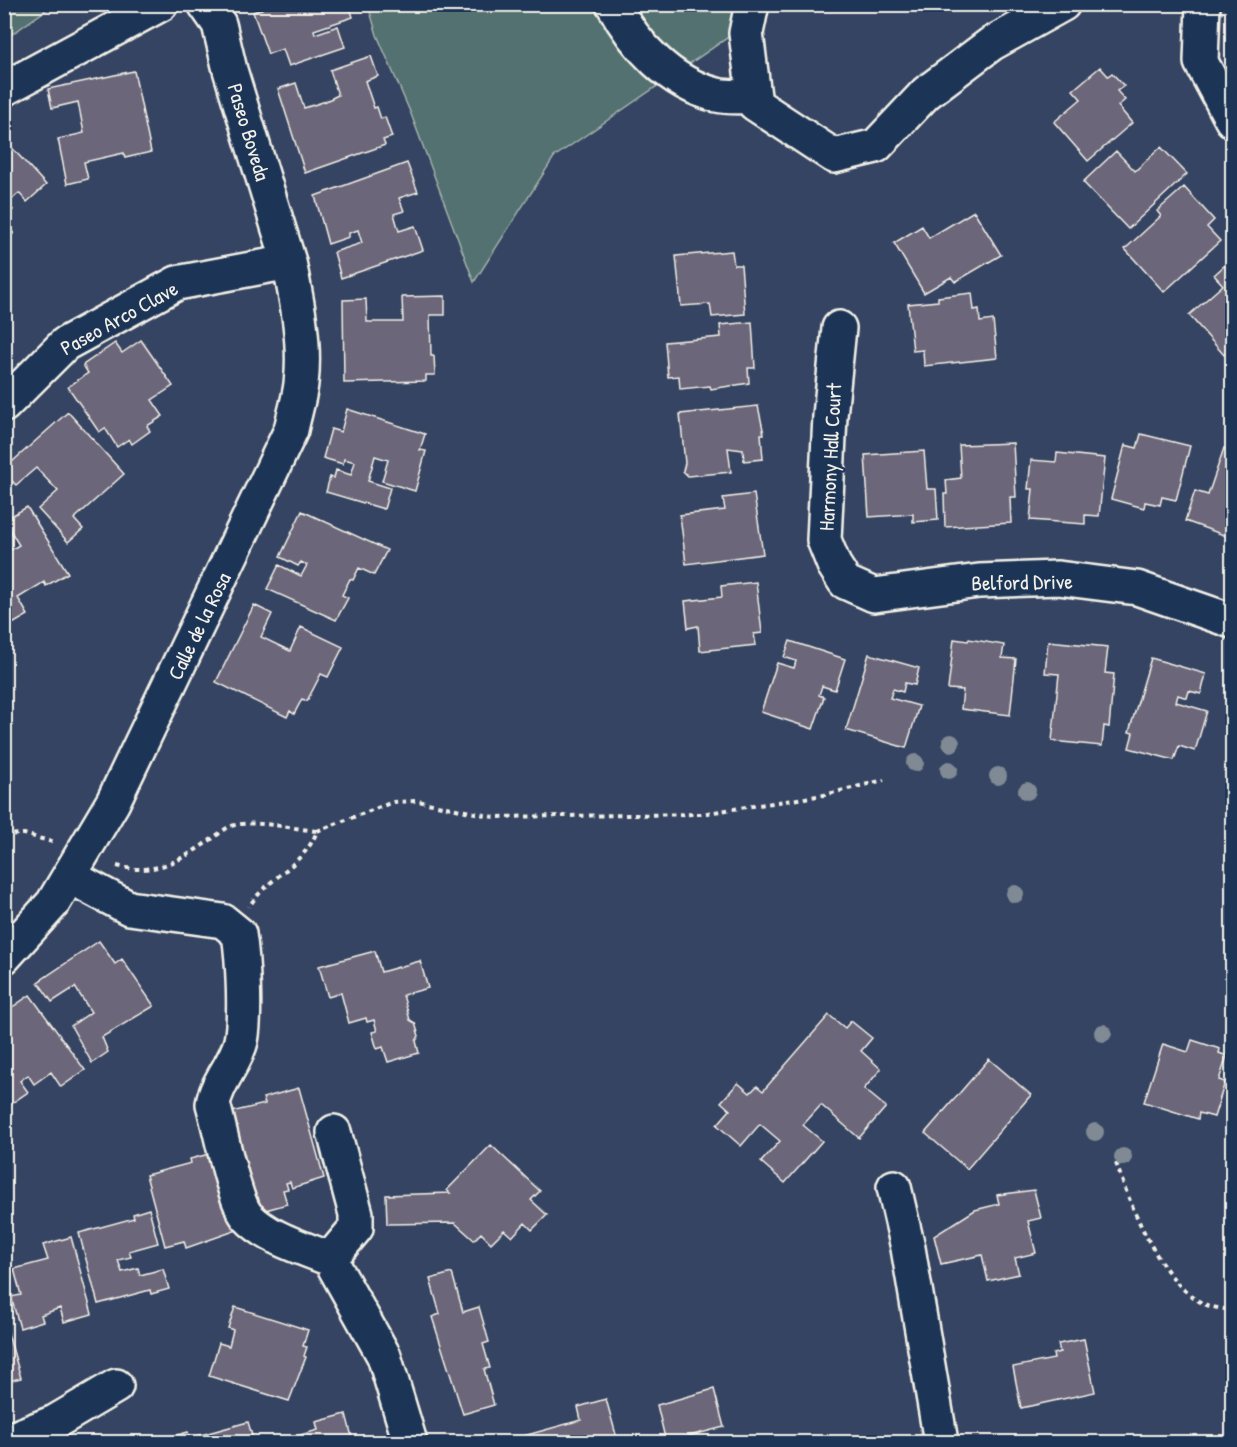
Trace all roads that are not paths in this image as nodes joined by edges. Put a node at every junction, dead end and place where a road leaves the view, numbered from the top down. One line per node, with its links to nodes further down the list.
1 (161, 4): 7 (street)
2 (205, 4): 10 (street, Paseo Boveda)
3 (614, 4): 8 (street)
4 (752, 4): 8 (street)
5 (1063, 4): 8 (street)
6 (1203, 4): 9 (street)
7 (4, 89)
8 (754, 97)
9 (1233, 120)
10 (289, 262): 12 (street, Paseo Arco Clave); 15 (street, Calle de la Rosa)
11 (839, 328): 13 (street, Harmony Hall Court)
12 (4, 405)
13 (845, 582): 14 (street, Belford Drive)
14 (1233, 621)
15 (76, 865): 16 (street, Calle de la Rosa); 19 (street)
16 (4, 957)
17 (334, 1132): 19 (street)
18 (894, 1187): 23 (street)
19 (330, 1259): 22 (street)
20 (116, 1386): 21 (street)
21 (4, 1442)
22 (410, 1443)
23 (941, 1443)

